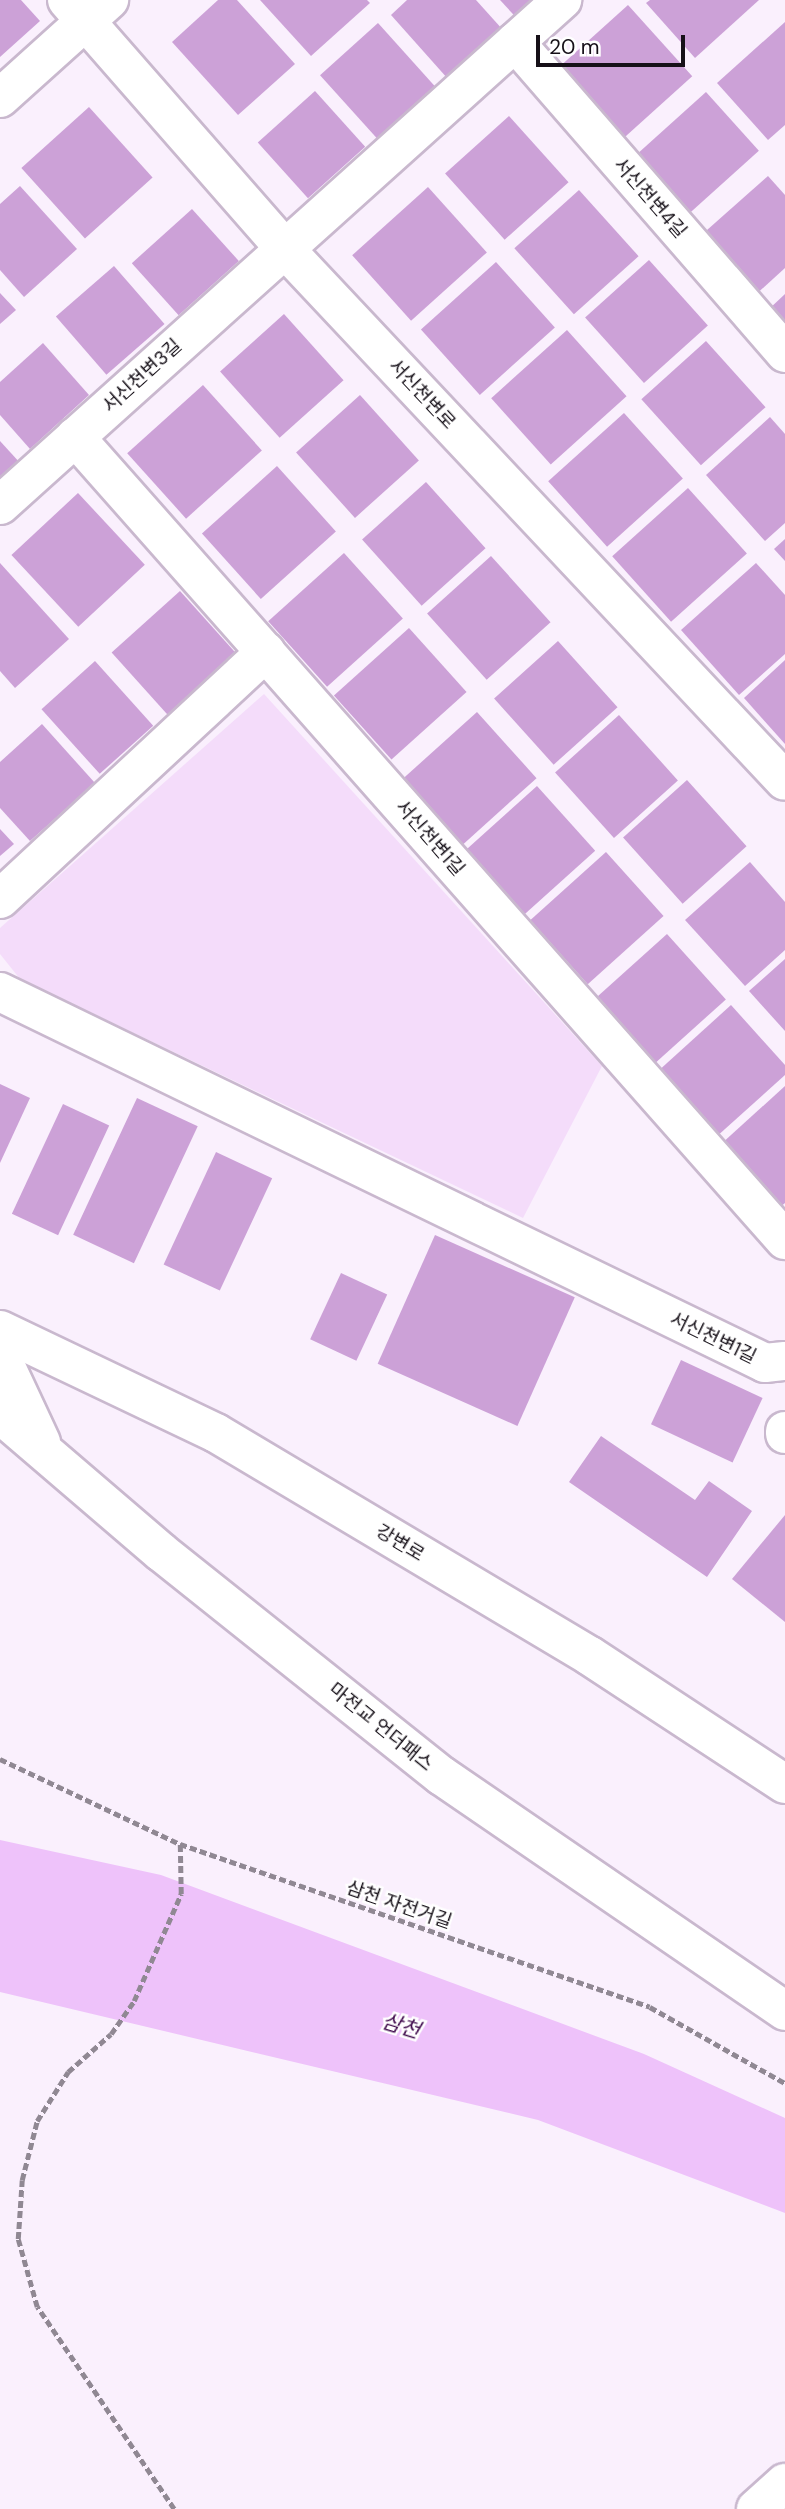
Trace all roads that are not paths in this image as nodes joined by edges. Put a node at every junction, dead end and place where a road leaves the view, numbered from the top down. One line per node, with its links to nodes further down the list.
1 (562, 0): 3 (street)
2 (87, 7): 4 (street); 5 (street, 서신천변로)
3 (515, 42): 5 (street); 6 (street, 서신천변4길)
4 (0, 98)
5 (284, 248): 7 (street, 서신천변3길); 10 (street, 서신천변로)
6 (785, 353)
7 (75, 437): 8 (street, 서신천변3길); 9 (street, 서신천변1길)
8 (0, 505)
9 (266, 652): 11 (street); 13 (street, 서신천변1길)
10 (785, 781)
11 (0, 899)
12 (0, 992): 16 (street, 서신천변1길)
13 (785, 1240)
14 (0, 1330): 19 (street, 강변로)
15 (0, 1354): 18 (street)
16 (785, 1361)
17 (0, 1414): 18 (street, 마전교 언더패스)
18 (42, 1443): 20 (street, 마전교 언더패스)
19 (785, 1784)
20 (785, 2011)
21 (785, 2483): 22 (street)
22 (756, 2509)

